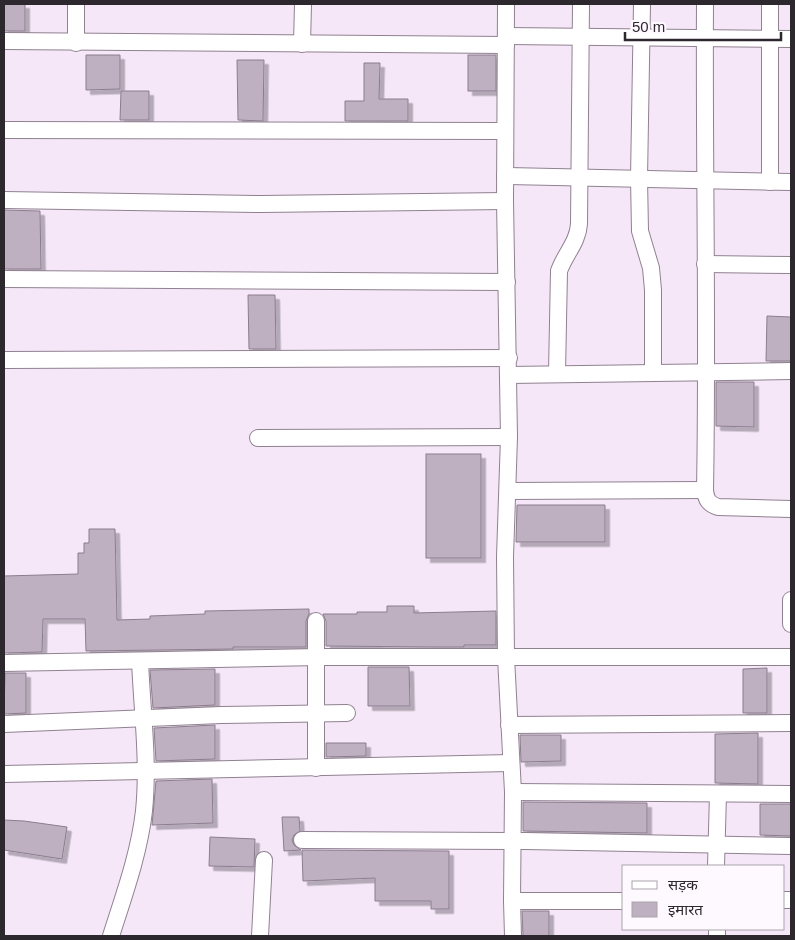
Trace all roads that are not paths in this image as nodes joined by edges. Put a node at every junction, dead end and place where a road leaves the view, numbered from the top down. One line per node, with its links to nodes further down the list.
1 (76, 4): 15 (street)
2 (303, 4): 16 (street)
3 (506, 4): 13 (street)
4 (581, 4): 8 (street)
5 (642, 4): 9 (street)
6 (705, 4): 10 (street)
7 (770, 4): 11 (street)
8 (581, 37): 9 (street); 13 (street); 20 (street)
9 (641, 38): 10 (street); 21 (street)
10 (705, 38): 11 (street); 22 (street)
11 (770, 39): 12 (street); 23 (street)
12 (791, 39)
13 (506, 40): 16 (street); 18 (street)
14 (4, 41): 15 (street)
15 (76, 43): 16 (street)
16 (302, 44)
17 (4, 130): 18 (street)
18 (505, 131): 19 (street)
19 (505, 176): 20 (street); 26 (street)
20 (578, 177): 21 (street); 36 (street)
21 (639, 178): 22 (street); 35 (street)
22 (706, 179): 23 (street); 27 (street)
23 (770, 182): 24 (street)
24 (791, 182)
25 (4, 200): 26 (street)
26 (505, 201): 30 (street)
27 (705, 264): 28 (street); 33 (street)
28 (791, 265)
29 (4, 279): 30 (street)
30 (507, 282): 31 (street)
31 (509, 358): 32 (street); 37 (street)
32 (4, 360)
33 (708, 371): 34 (street); 35 (street); 40 (street)
34 (791, 371)
35 (653, 372): 36 (street)
36 (557, 373): 37 (street)
37 (509, 375): 38 (street)
38 (509, 437): 39 (street); 41 (street)
39 (258, 438)
40 (705, 490): 41 (street); 42 (street)
41 (508, 491): 47 (street)
42 (791, 509)
43 (791, 600): 45 (street)
44 (316, 621): 46 (street)
45 (791, 624)
46 (316, 657): 47 (street); 49 (street); 51 (street)
47 (506, 657): 48 (street); 56 (street)
48 (791, 657)
49 (140, 661): 50 (street); 53 (street)
50 (4, 663)
51 (316, 713): 52 (street); 53 (street); 58 (street)
52 (347, 713)
53 (142, 718): 55 (street); 59 (street)
54 (791, 722): 56 (street)
55 (4, 724)
56 (509, 725): 57 (street)
57 (510, 763): 58 (street); 61 (street)
58 (316, 768): 59 (street)
59 (145, 771): 60 (street); 72 (street)
60 (4, 774)
61 (513, 792): 62 (street); 65 (street)
62 (718, 794): 63 (street); 66 (street)
63 (791, 794)
64 (302, 840): 65 (street)
65 (512, 841): 66 (street); 70 (street)
66 (716, 846): 67 (street); 69 (street)
67 (791, 846)
68 (264, 860): 73 (street)
69 (716, 865)
70 (512, 901): 71 (street); 74 (street)
71 (622, 901)
72 (111, 936)
73 (260, 936)
74 (513, 936)

